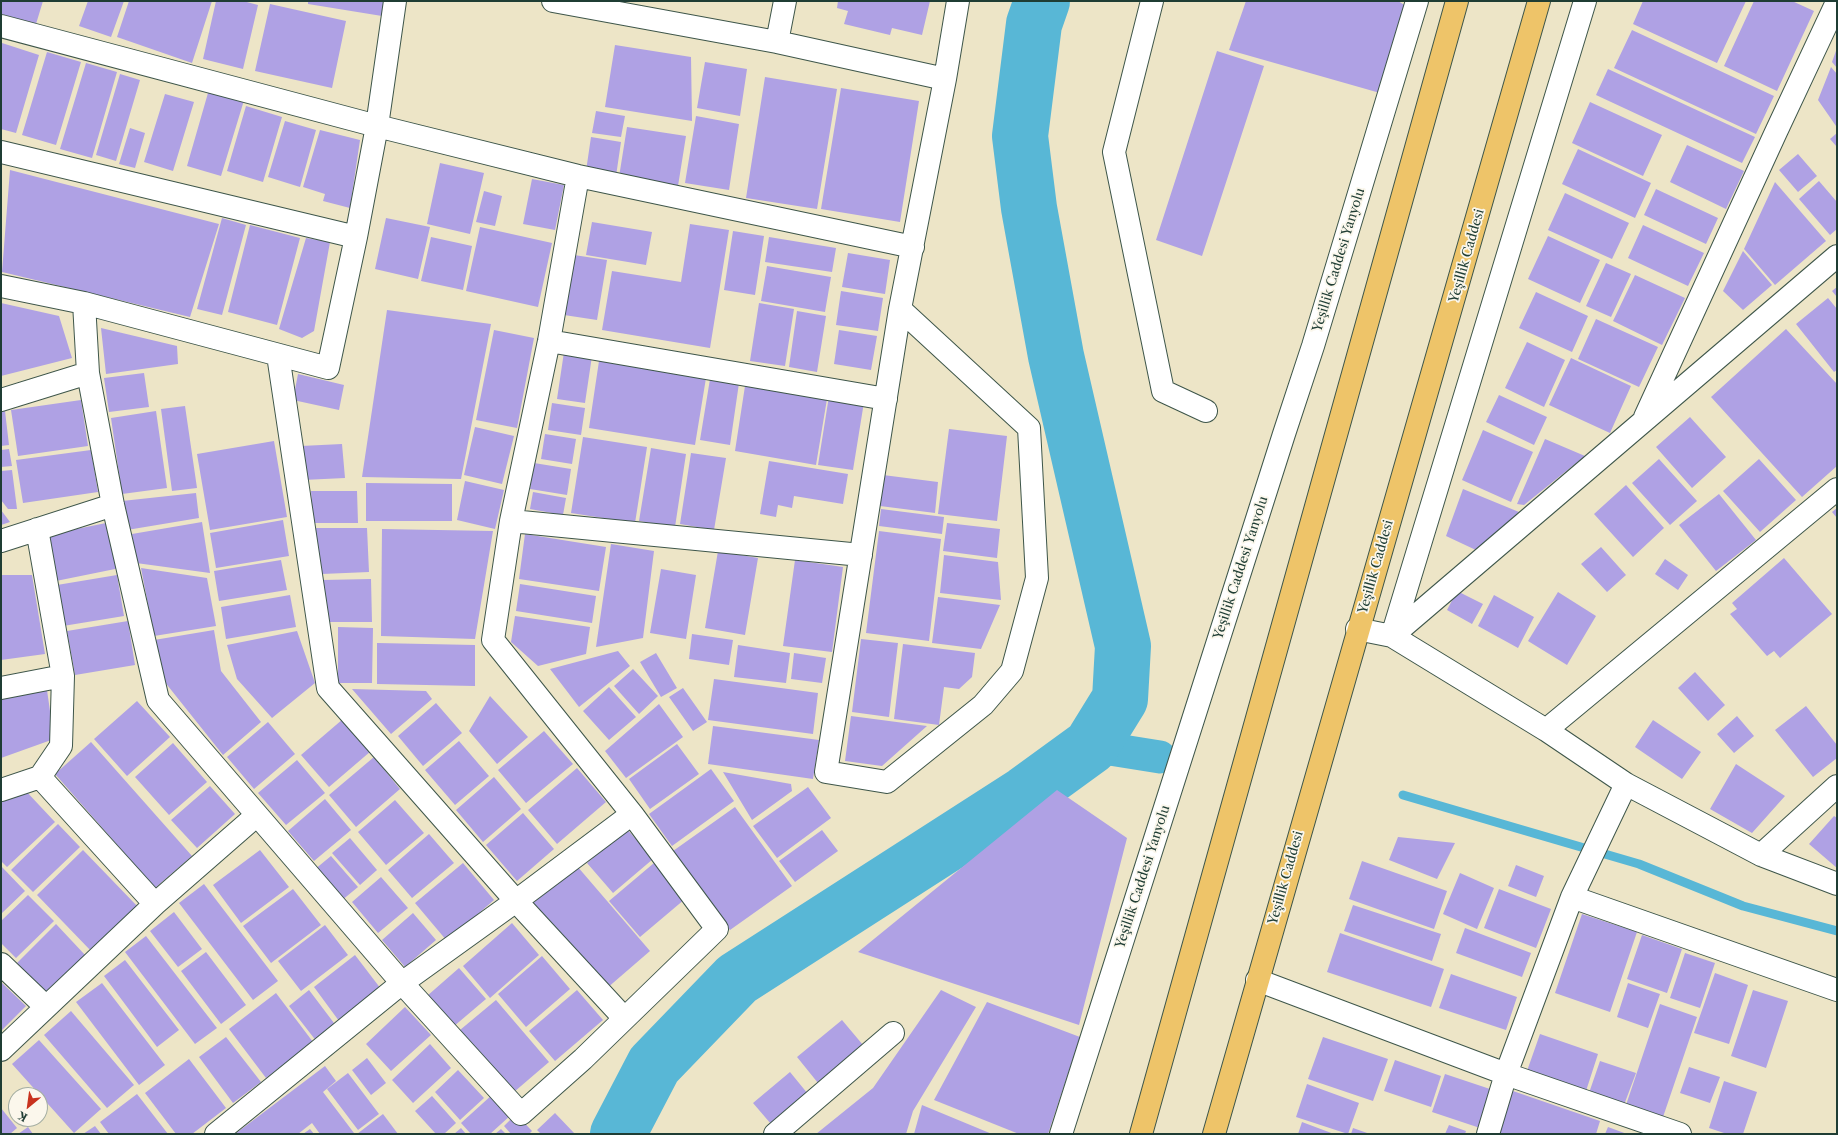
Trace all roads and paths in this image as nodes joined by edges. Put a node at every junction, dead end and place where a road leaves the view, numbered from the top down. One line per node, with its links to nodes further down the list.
1 (396, 1): 14 (street)
2 (553, 1): 12 (street)
3 (785, 1): 12 (street)
4 (958, 1): 13 (street)
5 (1152, 1): 28 (street)
6 (1417, 1): 63 (street, Yeşillik Caddesi Yanyolu)
7 (1457, 1): 64 (highway)
8 (1540, 1): 36 (highway, Yeşillik Caddesi)
9 (1585, 1): 37 (street)
10 (1837, 2): 29 (street)
11 (1, 26): 14 (street)
12 (777, 42): 13 (street)
13 (945, 79): 18 (street)
14 (377, 126): 16 (street); 17 (street)
15 (1, 152): 17 (street)
16 (578, 176): 18 (street); 23 (street)
17 (356, 237): 24 (street)
18 (913, 247): 22 (street)
19 (1837, 256): 29 (street)
20 (1, 286): 21 (street)
21 (84, 303): 24 (street); 25 (street)
22 (900, 309): 26 (street); 35 (street)
23 (549, 341): 26 (street); 32 (street)
24 (278, 355): 50 (street)
25 (88, 373): 27 (street); 31 (street)
26 (886, 399): 35 (street)
27 (1, 400)
28 (1206, 411)
29 (1642, 424): 37 (street)
30 (1837, 489): 40 (street)
31 (113, 505): 33 (street); 46 (street)
32 (511, 521): 35 (street); 45 (street)
33 (36, 529): 34 (street); 38 (street)
34 (1, 540)
35 (861, 555)
36 (1357, 629): 37 (street); 53 (highway, Yeşillik Caddesi)
37 (1392, 636): 40 (street)
38 (63, 676): 39 (street); 41 (street)
39 (1, 688)
40 (1546, 730): 42 (street)
41 (40, 778): 44 (street); 51 (street)
42 (1626, 784): 47 (street); 49 (street)
43 (1837, 786): 47 (street)
44 (1, 790)
45 (632, 814): 50 (street); 57 (street)
46 (257, 815): 51 (street); 54 (street)
47 (1761, 855): 48 (street)
48 (1837, 884)
49 (1572, 897): 55 (street); 60 (street)
50 (516, 901): 54 (street); 57 (street)
51 (155, 904): 56 (street)
52 (1, 964): 56 (street)
53 (1257, 980): 60 (street); 65 (highway, Yeşillik Caddesi)
54 (402, 983): 57 (street); 61 (street)
55 (1837, 990)
56 (46, 1007): 59 (street)
57 (624, 1018)
58 (893, 1034): 62 (street)
59 (1, 1050)
60 (1506, 1074): 66 (street); 67 (street)
61 (216, 1134)
62 (775, 1134)
63 (1061, 1134)
64 (1141, 1134)
65 (1214, 1134)
66 (1488, 1134)
67 (1680, 1134)

